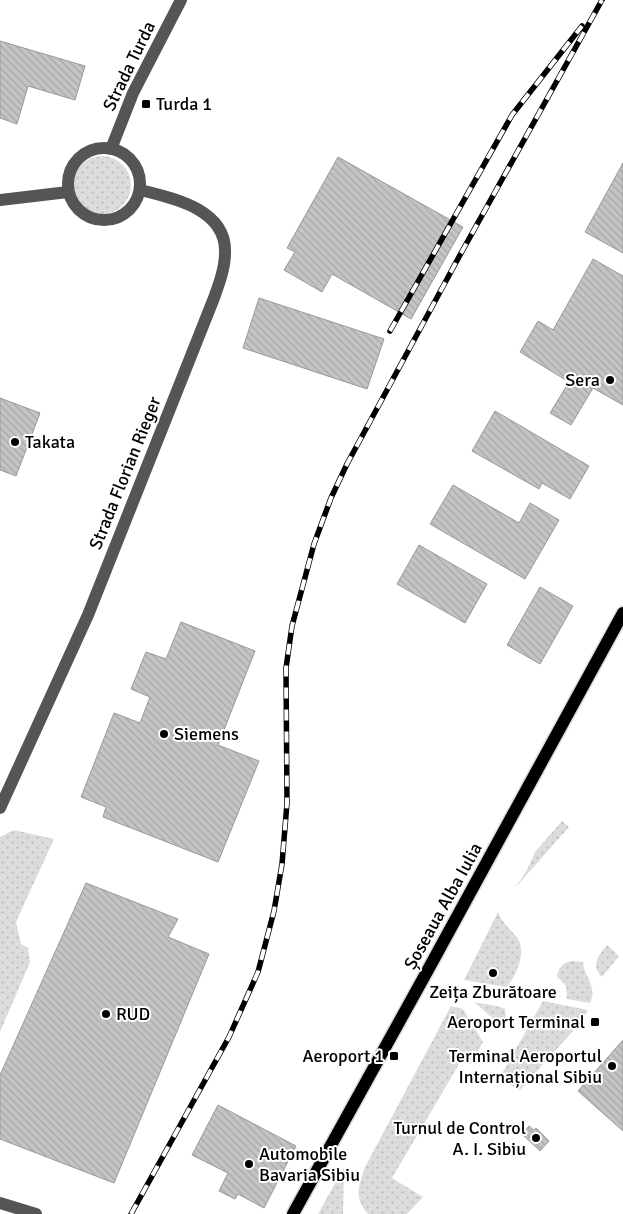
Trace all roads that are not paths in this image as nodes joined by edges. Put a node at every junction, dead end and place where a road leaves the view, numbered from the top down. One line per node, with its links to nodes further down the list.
1 (180, 0): 2 (street, Strada Turda)
2 (112, 149): 3 (street); 4 (street)
3 (140, 190): 4 (street); 7 (street, Strada Florian Rieger)
4 (68, 192): 5 (street)
5 (0, 200)
6 (623, 613): 10 (main road, Șoseaua Alba Iulia)
7 (0, 808)
8 (0, 1202): 9 (street)
9 (36, 1214)
10 (293, 1214)

